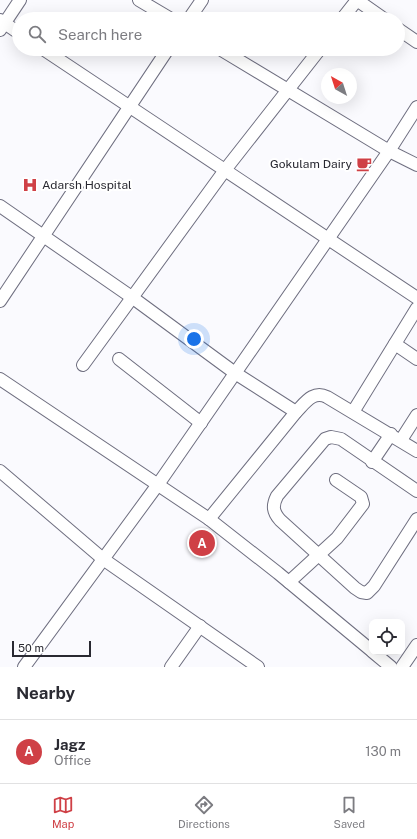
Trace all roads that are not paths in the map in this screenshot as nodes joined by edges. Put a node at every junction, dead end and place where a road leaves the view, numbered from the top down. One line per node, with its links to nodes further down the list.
1 (20, 0): 9 (street)
2 (139, 0): 5 (street)
3 (202, 0): 6 (street)
4 (357, 0): 7 (street); 8 (street)
5 (159, 12)
6 (194, 12)
7 (348, 12)
8 (374, 12)
9 (1, 25): 10 (street)
10 (12, 30)
11 (405, 34): 12 (street)
12 (417, 42)
13 (54, 56): 18 (street)
14 (163, 56): 18 (street)
15 (232, 56): 17 (street)
16 (315, 56): 17 (street)
17 (288, 90): 20 (street); 22 (street)
18 (130, 107): 22 (street); 24 (street)
19 (417, 107): 20 (street)
20 (389, 151): 21 (street); 25 (street)
21 (417, 165)
22 (225, 170): 25 (street); 26 (street)
23 (0, 206): 24 (street)
24 (43, 236): 26 (street); 28 (street)
25 (328, 239): 27 (street); 34 (street)
26 (133, 298): 33 (street); 34 (street)
27 (417, 298)
28 (0, 301)
29 (417, 308): 30 (street)
30 (395, 344): 32 (street); 37 (street)
31 (119, 359): 39 (street)
32 (417, 359)
33 (83, 365)
34 (235, 373): 36 (street); 39 (street)
35 (0, 379): 45 (street)
36 (296, 412): 37 (street); 47 (street)
37 (353, 412): 40 (street)
38 (417, 415): 40 (street)
39 (201, 422): 45 (street)
40 (396, 437): 41 (street); 42 (street)
41 (417, 451)
42 (372, 462): 46 (street); 49 (street)
43 (0, 471): 50 (street)
44 (336, 480): 49 (street)
45 (158, 483): 47 (street); 50 (street)
46 (417, 491)
47 (209, 519): 51 (street)
48 (417, 519): 49 (street)
49 (319, 554): 51 (street)
50 (103, 559): 52 (street); 56 (street)
51 (289, 582): 54 (street)
52 (200, 626): 57 (street); 58 (street)
53 (417, 645): 60 (street)
54 (369, 649)
55 (376, 655): 59 (street)
56 (24, 667)
57 (172, 667)
58 (258, 667)
59 (391, 667)
60 (402, 667)

